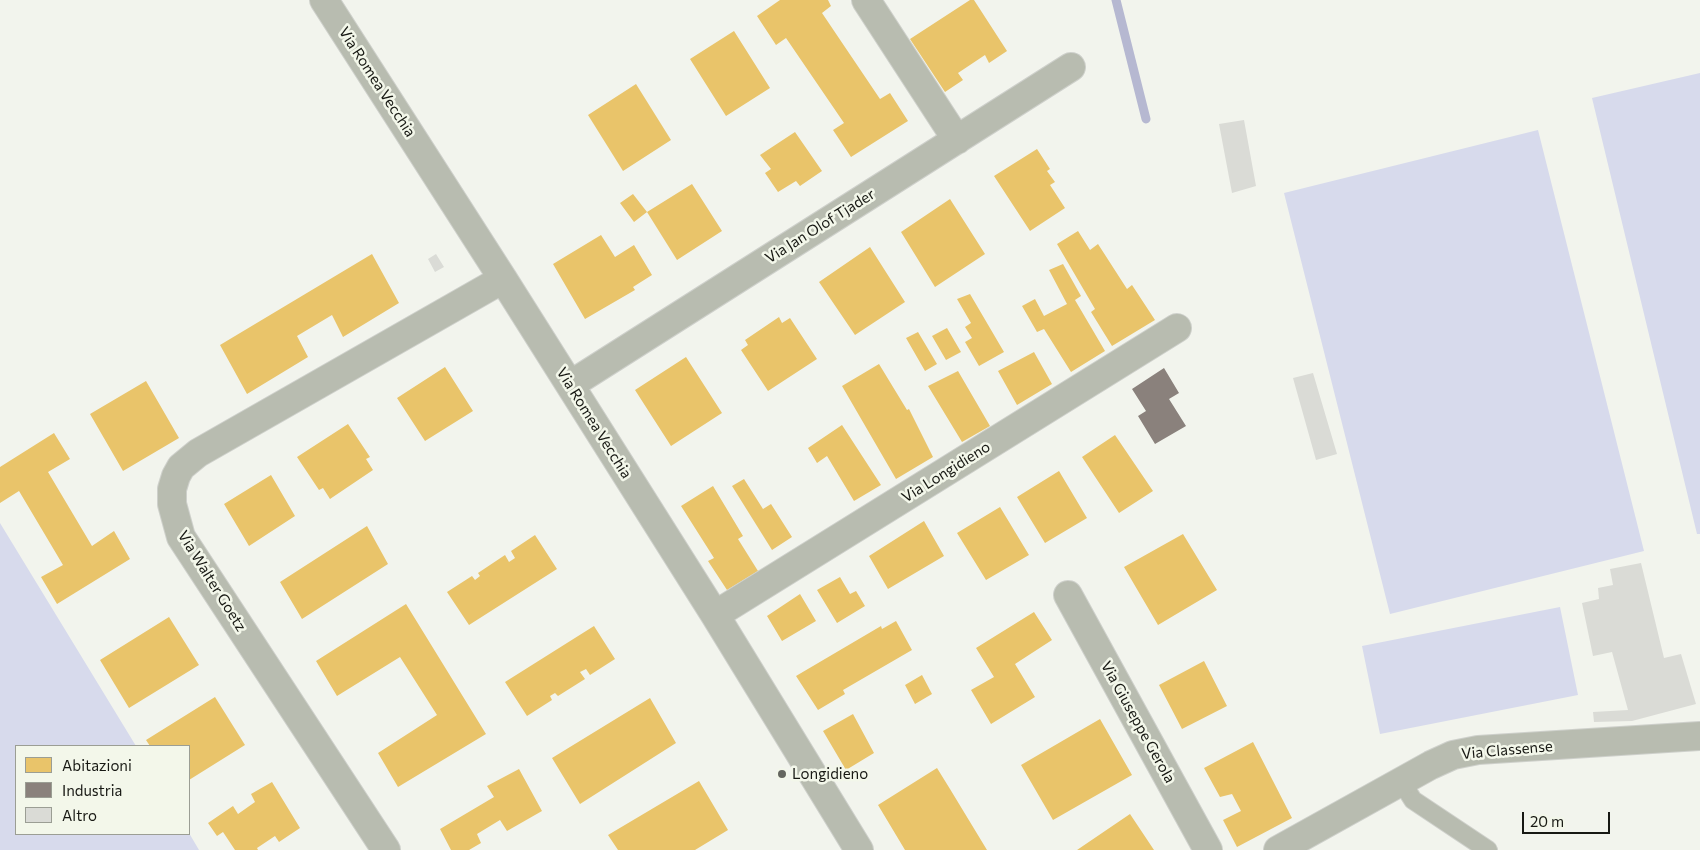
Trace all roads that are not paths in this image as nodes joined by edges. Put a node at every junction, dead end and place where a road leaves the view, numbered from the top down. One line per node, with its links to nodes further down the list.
1 (324, 0): 5 (street, Via Romea Vecchia)
2 (866, 0): 4 (street)
3 (1071, 68): 4 (street, Via Jan Olof Tjader)
4 (956, 140): 7 (street, Via Jan Olof Tjader)
5 (503, 279): 7 (street, Via Romea Vecchia); 12 (street, Via Walter Goetz)
6 (1177, 328): 9 (street, Via Longidieno)
7 (570, 385): 9 (street, Via Romea Vecchia)
8 (1068, 595): 14 (street, Via Giuseppe Gerola)
9 (715, 615): 13 (street, Via Romea Vecchia)
10 (1700, 736): 11 (street, Via Classense)
11 (1401, 781): 15 (street, Via Classense); 16 (lane)
12 (386, 850)
13 (859, 850)
14 (1208, 850)
15 (1278, 850)
16 (1488, 850)

